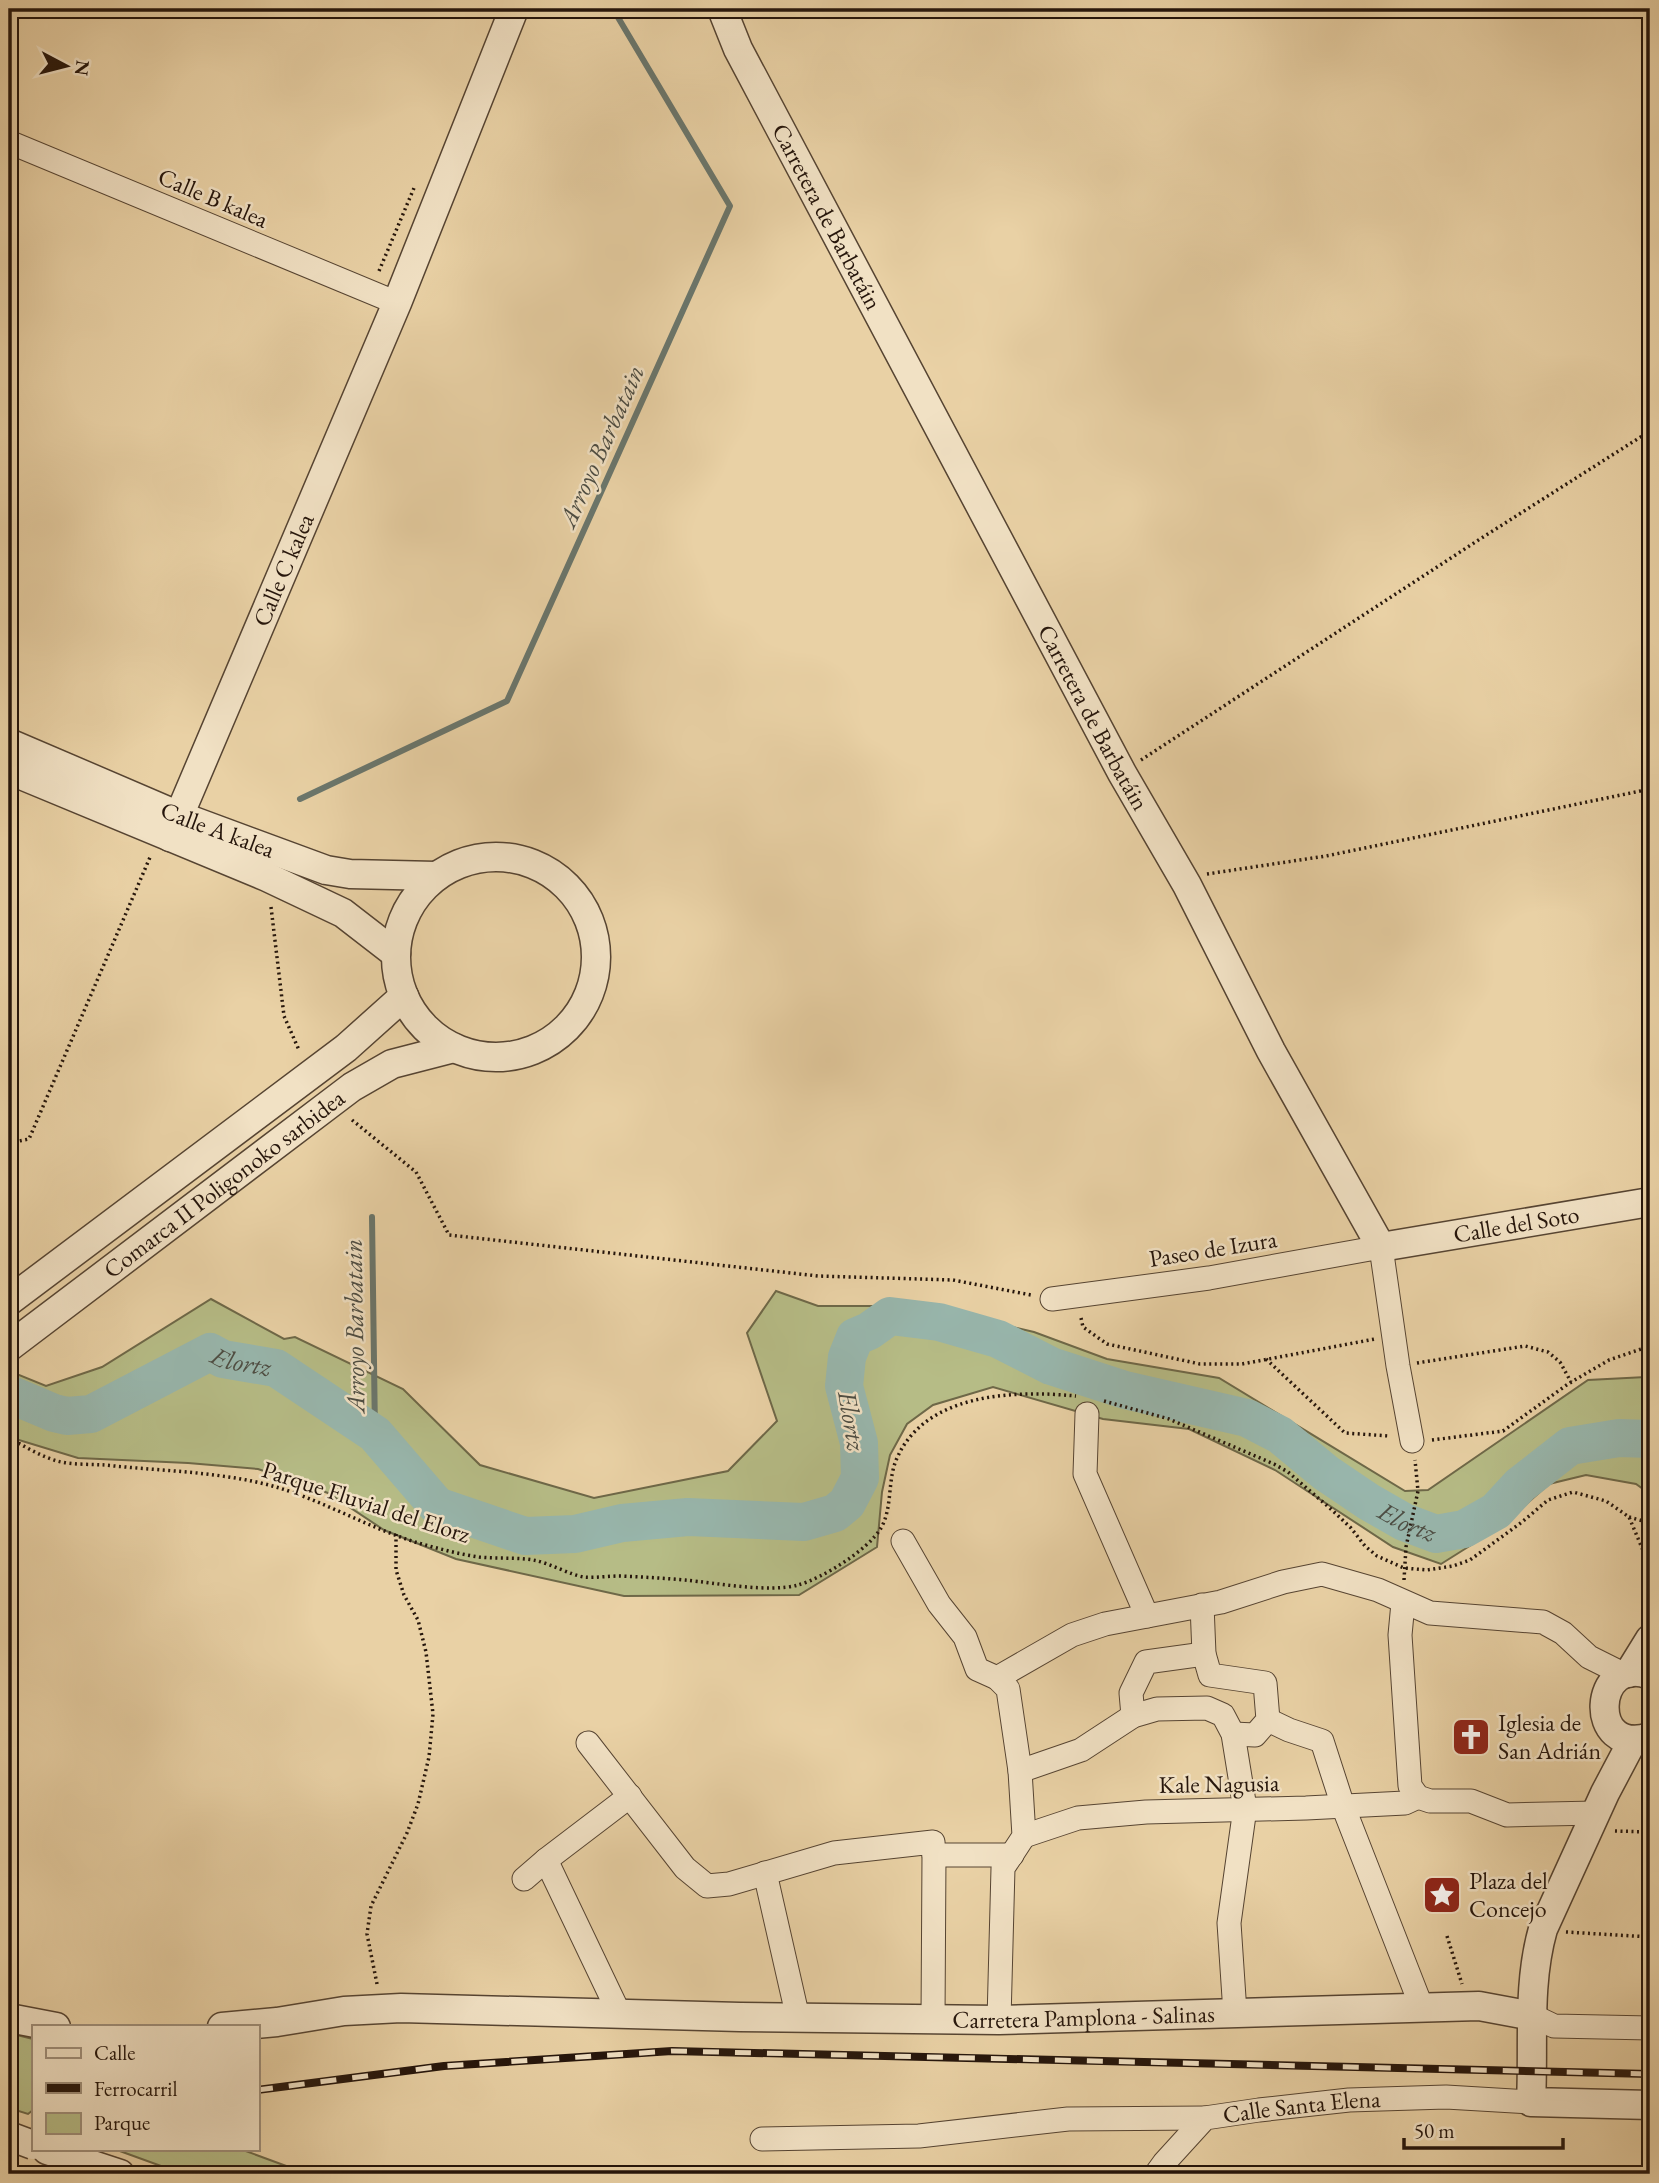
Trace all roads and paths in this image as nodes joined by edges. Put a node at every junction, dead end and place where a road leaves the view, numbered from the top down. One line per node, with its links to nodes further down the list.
1 (514, 9): 4 (street, Calle C kalea)
2 (722, 9): 8 (street, Carretera de Barbatáin)
3 (9, 142): 4 (street, Calle B kalea)
4 (397, 303): 10 (street, Calle C kalea)
5 (1650, 431): 8 (path)
6 (9, 743): 10 (street, Calle A kalea)
7 (9, 770): 10 (street, Calle A kalea)
8 (1122, 773): 13 (street, Carretera de Barbatáin)
9 (1650, 789): 13 (path)
10 (174, 826): 11 (street, Calle A kalea); 12 (street, Calle A kalea); 19 (path)
11 (436, 876): 14 (street); 16 (street)
12 (267, 877): 14 (street, Calle A kalea); 17 (path)
13 (1187, 886): 21 (street, Carretera de Barbatáin)
14 (396, 954): 15 (street)
15 (404, 996): 16 (street); 23 (street, Comarca II Poligonoko sarbidea)
16 (454, 1048): 26 (street, Comarca II Poligonoko sarbidea)
17 (299, 1050)
18 (352, 1120): 22 (path)
19 (9, 1143)
20 (1650, 1202): 21 (street, Calle del Soto)
21 (1381, 1247): 22 (street, Paseo de Izura); 24 (street, Carretera de Barbatáin)
22 (1063, 1297): 27 (path)
23 (9, 1301)
24 (1394, 1335): 27 (path); 28 (street, Carretera de Barbatáin)
25 (1650, 1346): 29 (path)
26 (9, 1347)
27 (1265, 1359): 32 (path)
28 (1398, 1366): 29 (path); 32 (street, Carretera de Barbatáin)
29 (1571, 1382): 32 (path)
30 (1087, 1403): 35 (path, Parque Fluvial del Elorz); 38 (path, Parque Fluvial del Elorz); 41 (street)
31 (9, 1438): 35 (path, Parque Fluvial del Elorz)
32 (1412, 1441): 38 (path)
33 (1629, 1517): 34 (path); 37 (path); 38 (path)
34 (1650, 1523)
35 (396, 1534): 70 (path)
36 (903, 1541): 46 (street)
37 (1650, 1567)
38 (1404, 1569)
39 (1403, 1603): 40 (street); 44 (street); 55 (street)
40 (1202, 1605): 41 (street); 43 (street)
41 (1147, 1616): 46 (street)
42 (1650, 1639): 45 (street)
43 (1203, 1654): 48 (street); 49 (street)
44 (1589, 1657): 45 (street); 47 (street)
45 (1635, 1674): 47 (street)
46 (997, 1678): 53 (street)
47 (1606, 1712): 51 (street); 58 (street)
48 (1133, 1716): 50 (street); 53 (street)
49 (1268, 1720): 50 (street); 56 (street)
50 (1233, 1734): 57 (street, Carretera Pamplona - Salinas)
51 (1642, 1739): 58 (street)
52 (588, 1743): 54 (street)
53 (1020, 1771): 60 (street)
54 (630, 1796): 62 (street); 63 (street, Kale Nagusia)
55 (1418, 1797): 56 (street, Kale Nagusia); 58 (street, Kale Nagusia)
56 (1343, 1806): 57 (street, Kale Nagusia); 69 (street)
57 (1245, 1808): 60 (street, Kale Nagusia); 72 (street, Carretera Pamplona - Salinas)
58 (1597, 1812): 59 (path); 65 (street)
59 (1650, 1832)
60 (1018, 1845): 61 (street, Kale Nagusia); 77 (street)
61 (934, 1855): 63 (street, Kale Nagusia); 76 (street, Carretera Pamplona - Salinas)
62 (546, 1860): 64 (street); 71 (street)
63 (765, 1873): 75 (street)
64 (524, 1879)
65 (1543, 1929): 67 (path); 73 (street)
66 (1447, 1936): 68 (path)
67 (1650, 1937)
68 (1468, 2007): 69 (street, Carretera Pamplona - Salinas); 73 (street, Carretera Pamplona - Salinas)
69 (1422, 2008): 72 (street, Carretera Pamplona - Salinas)
70 (384, 2009): 71 (street, Carretera Pamplona - Salinas); 79 (street, Carretera Pamplona - Salinas)
71 (619, 2013): 75 (street, Carretera Pamplona - Salinas)
72 (1235, 2013): 77 (street, Carretera Pamplona - Salinas)
73 (1533, 2016): 80 (street); 81 (street)
74 (9, 2018): 78 (street)
75 (798, 2018): 76 (street, Carretera Pamplona - Salinas)
76 (933, 2019): 77 (street, Carretera Pamplona - Salinas)
77 (999, 2020)
78 (46, 2025)
79 (244, 2025)
80 (1650, 2028)
81 (1531, 2102): 82 (street, Calle Santa Elena); 83 (street, Calle Santa Elena)
82 (1650, 2105)
83 (1205, 2119): 85 (street, Calle Santa Elena); 89 (street, Calle Santa Elena)
84 (9, 2136): 86 (street, bridge)
85 (762, 2139)
86 (32, 2145)
87 (53, 2152): 88 (street)
88 (120, 2174)
89 (1156, 2174)

